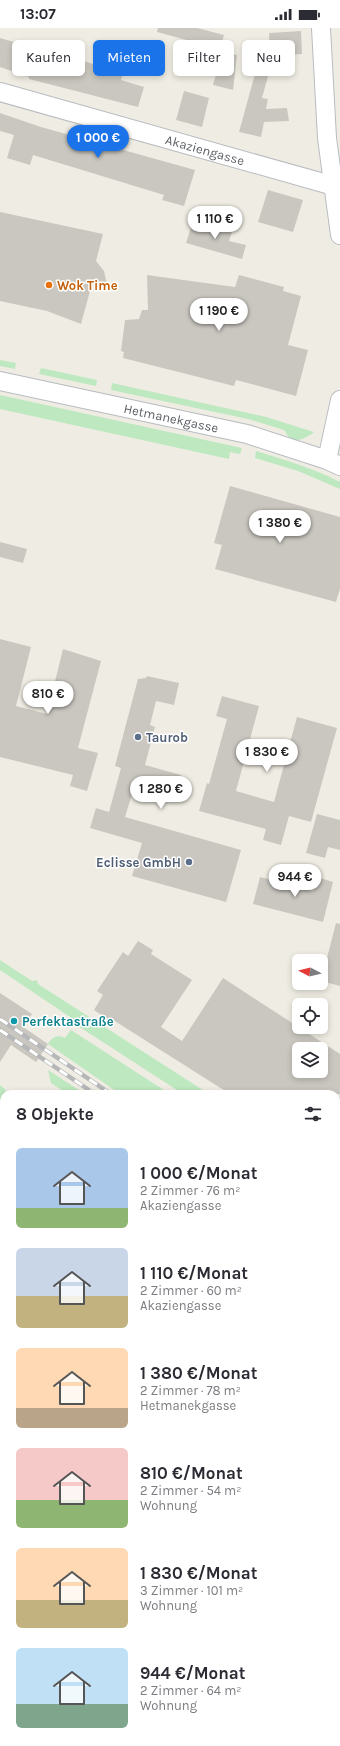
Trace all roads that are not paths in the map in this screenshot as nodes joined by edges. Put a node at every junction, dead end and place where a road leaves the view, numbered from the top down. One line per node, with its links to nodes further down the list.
1 (321, 28): 3 (street)
2 (0, 92): 3 (street, Akaziengasse)
3 (337, 187): 4 (street)
4 (340, 235)
5 (0, 381): 7 (street, Hetmanekgasse)
6 (340, 400): 7 (street)
7 (334, 463)

